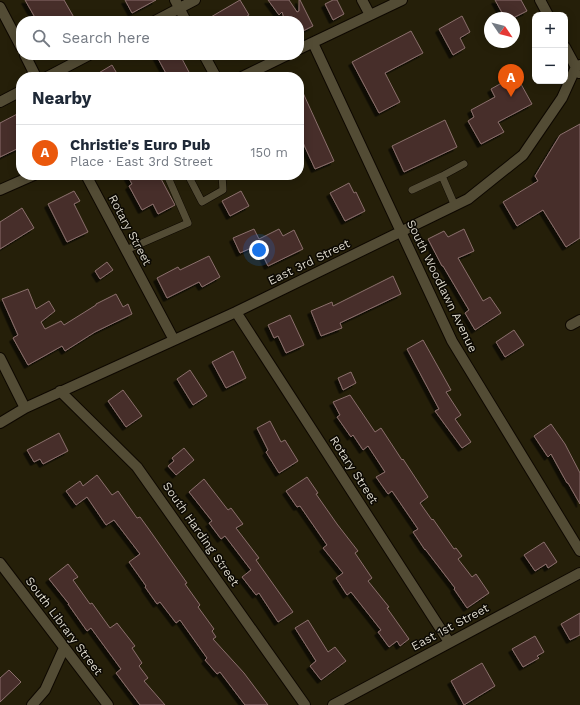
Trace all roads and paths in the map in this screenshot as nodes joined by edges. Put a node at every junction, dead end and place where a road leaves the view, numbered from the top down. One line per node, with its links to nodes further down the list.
1 (195, 0): 5 (street)
2 (362, 0): 8 (street)
3 (402, 0): 8 (street)
4 (540, 0): 7 (street)
5 (177, 4): 9 (street); 10 (street)
6 (0, 7): 11 (street)
7 (546, 12)
8 (370, 15): 12 (street)
9 (161, 16)
10 (183, 16)
11 (16, 37)
12 (313, 43): 13 (street); 36 (street, South Woodlawn Avenue)
13 (304, 47)
14 (566, 48): 19 (street)
15 (28, 60): 20 (street)
16 (79, 60): 21 (street)
17 (207, 60): 22 (street)
18 (277, 60): 23 (street)
19 (579, 69): 35 (street, East 3rd Street)
20 (34, 72)
21 (57, 72)
22 (213, 72)
23 (252, 72)
24 (16, 94): 25 (street)
25 (0, 102)
26 (464, 164): 27 (lane)
27 (442, 176): 34 (lane); 35 (lane)
28 (23, 180): 33 (street)
29 (89, 180): 37 (street, Rotary Street)
30 (169, 180): 37 (lane)
31 (191, 180): 32 (lane)
32 (222, 180)
33 (0, 190)
34 (412, 190)
35 (455, 206): 36 (street, East 3rd Street)
36 (401, 232): 38 (street, East 3rd Street); 44 (street, South Woodlawn Avenue)
37 (126, 250): 39 (street, Rotary Street)
38 (236, 312): 39 (street, East 3rd Street); 47 (street, Rotary Street)
39 (174, 340): 41 (street, East 3rd Street)
40 (0, 358): 42 (street)
41 (60, 391): 42 (street, East 3rd Street); 51 (street, South Harding Street)
42 (25, 408): 43 (street, East 3rd Street)
43 (0, 423)
44 (580, 551)
45 (0, 563): 48 (street, South Library Street)
46 (580, 573): 47 (street, East 1st Street)
47 (449, 642): 52 (street, East 1st Street)
48 (64, 648): 49 (street); 50 (street, South Library Street)
49 (32, 705)
50 (108, 705)
51 (305, 705)
52 (333, 705)

